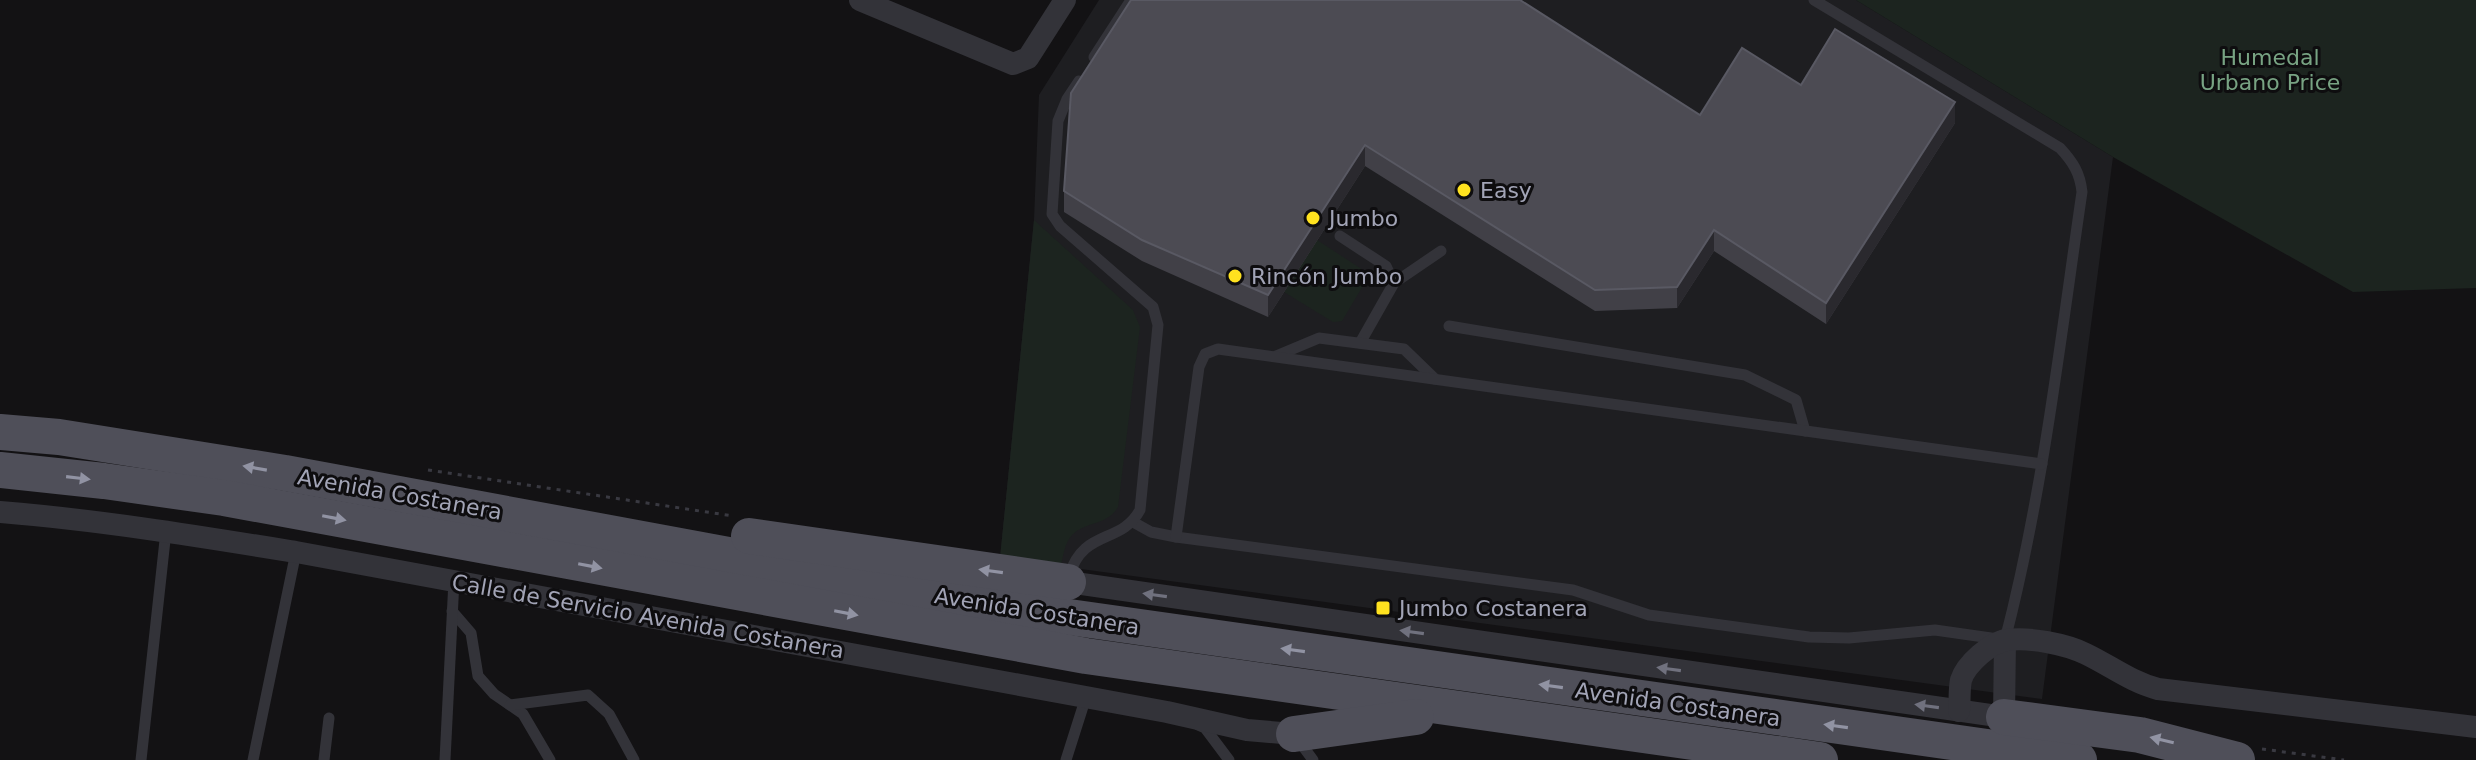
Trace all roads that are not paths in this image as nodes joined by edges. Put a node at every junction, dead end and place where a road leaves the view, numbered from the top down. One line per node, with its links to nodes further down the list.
1 (860, 0): 2 (street)
2 (1065, 0)
3 (1131, 0): 5 (lane)
4 (1814, 0): 16 (lane)
5 (1091, 62)
6 (1083, 75): 20 (lane)
7 (1340, 236): 9 (lane)
8 (1441, 251): 9 (lane)
9 (1394, 283): 11 (lane)
10 (1449, 326): 14 (lane)
11 (1360, 343): 12 (lane); 13 (lane)
12 (1275, 357): 13 (lane); 22 (lane)
13 (1436, 379): 14 (lane)
14 (1805, 431): 16 (lane)
15 (0, 432): 19 (main road, Avenida Costanera, one-way to 15)
16 (2042, 464): 27 (lane)
17 (0, 470): 32 (main road, Avenida Costanera, one-way to 32)
18 (0, 512): 21 (street, Calle de Servicio Avenida Costanera)
19 (519, 516): 25 (main road, one-way to 19); 46 (main road, Avenida Costanera, one-way to 19)
20 (1133, 522): 22 (lane); 25 (lane)
21 (166, 531): 23 (street, Calle de Servicio Avenida Costanera); 37 (lane)
22 (1176, 537): 27 (lane)
23 (296, 552): 24 (street, Calle de Servicio Avenida Costanera); 38 (lane)
24 (454, 580): 26 (lane); 28 (street, Calle de Servicio Avenida Costanera)
25 (1068, 582): 30 (street, one-way to 25)
26 (452, 611): 29 (lane); 40 (lane)
27 (2005, 640): 30 (street); 33 (street); 35 (street)
28 (1086, 697): 31 (street, Calle de Servicio Avenida Costanera); 43 (lane)
29 (510, 705): 41 (lane); 42 (lane)
30 (1959, 711): 33 (street)
31 (1167, 712): 36 (street, Calle de Servicio Avenida Costanera); 44 (lane)
32 (1485, 714): 36 (main road); 45 (main road, Avenida Costanera)
33 (2004, 717): 47 (main road, one-way to 33)
34 (329, 718): 39 (lane)
35 (2476, 727)
36 (1304, 747)
37 (141, 760)
38 (253, 760)
39 (324, 760)
40 (445, 760)
41 (550, 760)
42 (634, 760)
43 (1066, 760)
44 (1229, 760)
45 (1820, 760)
46 (2079, 760)
47 (2237, 760)

